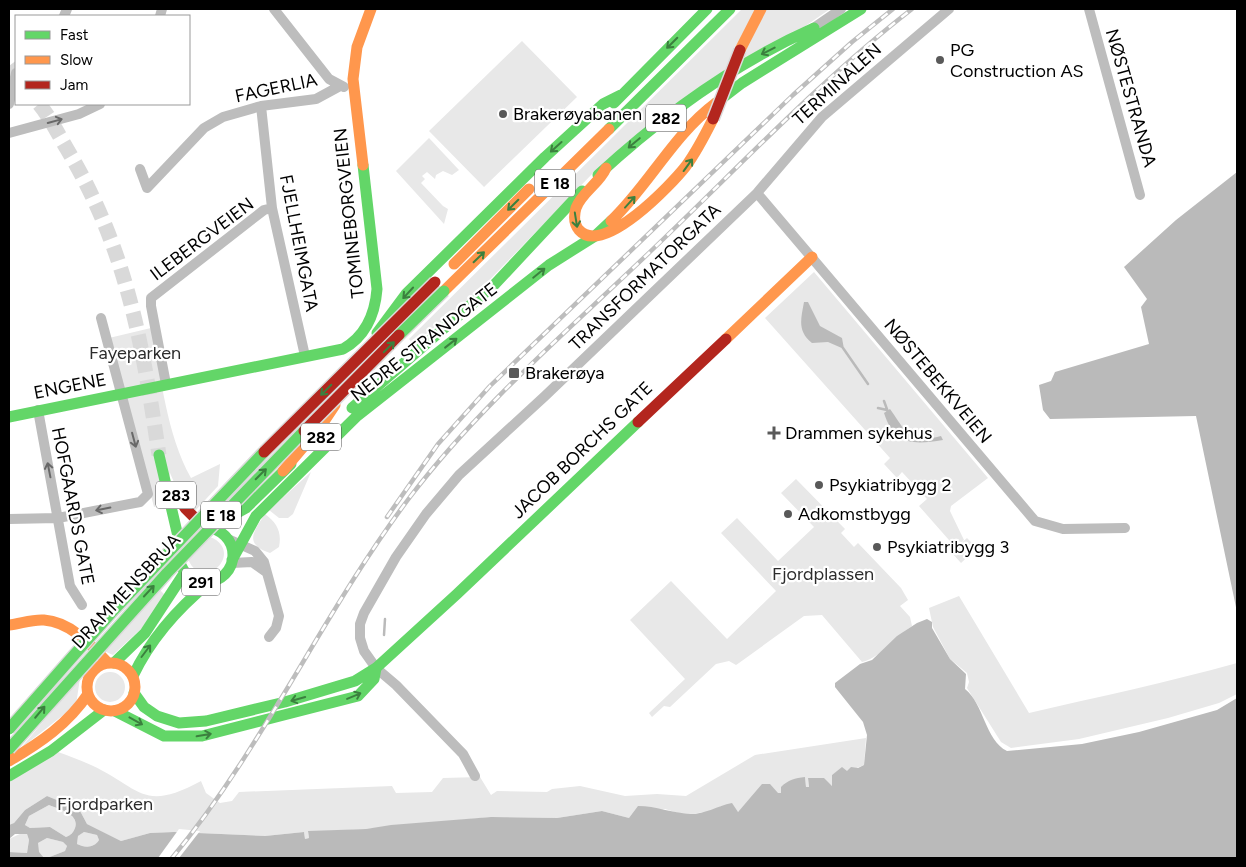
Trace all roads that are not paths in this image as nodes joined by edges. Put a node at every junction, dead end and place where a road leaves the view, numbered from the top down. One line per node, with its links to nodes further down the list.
1 (274, 9): 13 (street)
2 (371, 9): 14 (main road, TOMINEBORGVEIEN)
3 (707, 9): 15 (main road, E 18, one-way to 15)
4 (730, 9): 61 (main road, DRAMMENSBRUA / E 18, one-way to 4, bridge)
5 (761, 9): 26 (main road, E 18, one-way to 5, bridge)
6 (841, 9): 11 (street)
7 (851, 9): 11 (main road, 282)
8 (861, 9): 26 (main road, 282, one-way to 8)
9 (949, 9): 22 (street, TERMINALEN)
10 (1089, 9): 23 (street, NØSTESTRANDA)
11 (812, 29): 20 (main road, 282, one-way to 20)
12 (15, 77): 16 (street)
13 (340, 86): 14 (street); 18 (street, FAGERLIA)
14 (353, 87): 31 (main road, TOMINEBORGVEIEN)
15 (621, 96): 37 (main road, E 18, one-way to 37); 60 (main road, DRAMMENSBRUA / E 18, one-way to 60, bridge)
16 (9, 104)
17 (98, 105): 19 (street, one-way to 17)
18 (261, 106): 21 (street, FAGERLIA); 24 (street, FJELLHEIMGATA)
19 (9, 133)
20 (606, 168): 25 (main road, 282); 26 (main road, E 18, one-way to 26)
21 (140, 169)
22 (757, 193): 27 (street, NØSTEBEKKVEIEN); 54 (street, TRANSFORMATORGATA)
23 (1140, 195)
24 (272, 208): 31 (street, FJELLHEIMGATA); 33 (street, ILEBERGVEIEN)
25 (541, 235): 29 (main road, 282); 30 (main road, NEDRE STRANDGATE / 282)
26 (595, 236): 29 (main road, NEDRE STRANDGATE / E 18, one-way to 26)
27 (812, 257): 41 (street, NØSTEBEKKVEIEN); 54 (main road, JACOB BORCHS GATE)
28 (101, 318): 34 (street)
29 (473, 326): 30 (main road, 282); 43 (main road, NEDRE STRANDGATE / E 18, one-way to 29)
30 (431, 340): 37 (main road, NEDRE STRANDGATE / 282)
31 (305, 356): 32 (main road, TOMINEBORGVEIEN)
32 (255, 366): 33 (main road, ENGENE)
33 (166, 384): 34 (main road, ENGENE)
34 (122, 393): 35 (main road, ENGENE); 38 (street, one-way to 38)
35 (38, 410): 36 (main road, ENGENE); 38 (street, HOFGAARDS GATE, one-way to 35)
36 (9, 416)
37 (283, 471): 40 (main road, NEDRE STRANDGATE / E 18)
38 (58, 518): 39 (street); 49 (street, HOFGAARDS GATE)
39 (9, 519)
40 (208, 528): 42 (main road); 44 (main road, 291); 44 (main road, 283)
41 (1124, 528)
42 (228, 539): 43 (street); 45 (main road, 291)
43 (240, 544): 45 (main road, NEDRE STRANDGATE / E 18); 47 (street)
44 (180, 545): 46 (main road, 291)
45 (232, 561): 47 (street); 48 (main road, 291)
46 (185, 572): 48 (main road, 291); 53 (main road, 291)
47 (266, 572): 51 (street)
48 (210, 582): 56 (main road, 291, one-way to 48)
49 (82, 605)
50 (9, 625): 52 (main road)
51 (269, 637)
52 (82, 639): 53 (main road); 55 (main road)
53 (111, 663): 55 (main road, 291); 56 (main road)
54 (376, 668): 57 (main road, JACOB BORCHS GATE, one-way to 57); 59 (main road, JACOB BORCHS GATE, one-way to 54); 64 (street)
55 (92, 671): 58 (main road)
56 (133, 676): 57 (main road, 291)
57 (134, 693): 59 (main road)
58 (88, 694): 59 (main road); 62 (main road)
59 (109, 710): 63 (main road)
60 (9, 729)
61 (9, 749)
62 (9, 761)
63 (9, 776)
64 (475, 776)

